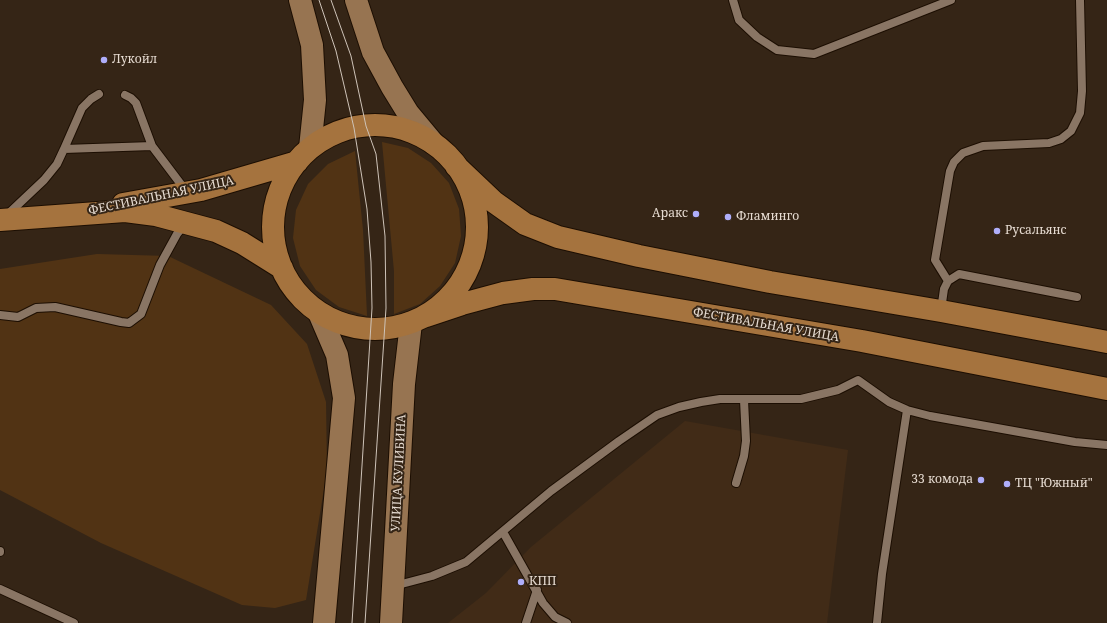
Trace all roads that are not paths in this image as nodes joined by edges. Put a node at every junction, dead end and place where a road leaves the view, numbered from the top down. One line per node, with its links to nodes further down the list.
1 (300, 0): 11 (street)
2 (356, 0): 8 (street)
3 (733, 0): 4 (lane)
4 (951, 0)
5 (1080, 0): 18 (lane)
6 (99, 94): 10 (lane)
7 (125, 95): 9 (lane)
8 (433, 144): 11 (main road, ФЕСТИВАЛЬНАЯ УЛИЦА); 12 (main road, ФЕСТИВАЛЬНАЯ УЛИЦА)
9 (152, 146): 10 (lane); 13 (lane)
10 (64, 149): 15 (lane)
11 (303, 155): 13 (main road, ФЕСТИВАЛЬНАЯ УЛИЦА); 17 (main road, ФЕСТИВАЛЬНАЯ УЛИЦА)
12 (456, 166): 20 (main road); 23 (main road)
13 (188, 193): 14 (main road, ФЕСТИВАЛЬНАЯ УЛИЦА)
14 (71, 215): 15 (main road, ФЕСТИВАЛЬНАЯ УЛИЦА); 16 (main road, ФЕСТИВАЛЬНАЯ УЛИЦА)
15 (2, 220)
16 (187, 222): 17 (main road, ФЕСТИВАЛЬНАЯ УЛИЦА); 22 (lane)
17 (282, 268): 21 (main road, ФЕСТИВАЛЬНАЯ УЛИЦА)
18 (948, 281): 19 (lane); 20 (lane)
19 (1077, 297)
20 (940, 311): 24 (main road)
21 (320, 313): 23 (main road, ФЕСТИВАЛЬНАЯ УЛИЦА); 35 (street)
22 (0, 316)
23 (419, 319): 25 (main road, ФЕСТИВАЛЬНАЯ УЛИЦА); 31 (street, УЛИЦА КУЛИБИНА)
24 (1107, 342)
25 (1107, 389)
26 (744, 400): 27 (lane); 29 (lane); 30 (lane)
27 (907, 410): 28 (lane); 39 (lane)
28 (1107, 445)
29 (736, 483)
30 (503, 532): 31 (lane); 33 (lane)
31 (393, 586): 36 (street, УЛИЦА КУЛИБИНА)
32 (0, 588): 34 (lane)
33 (538, 590): 37 (lane); 38 (lane)
34 (74, 623)
35 (324, 623)
36 (391, 623)
37 (526, 623)
38 (567, 623)
39 (877, 623)

